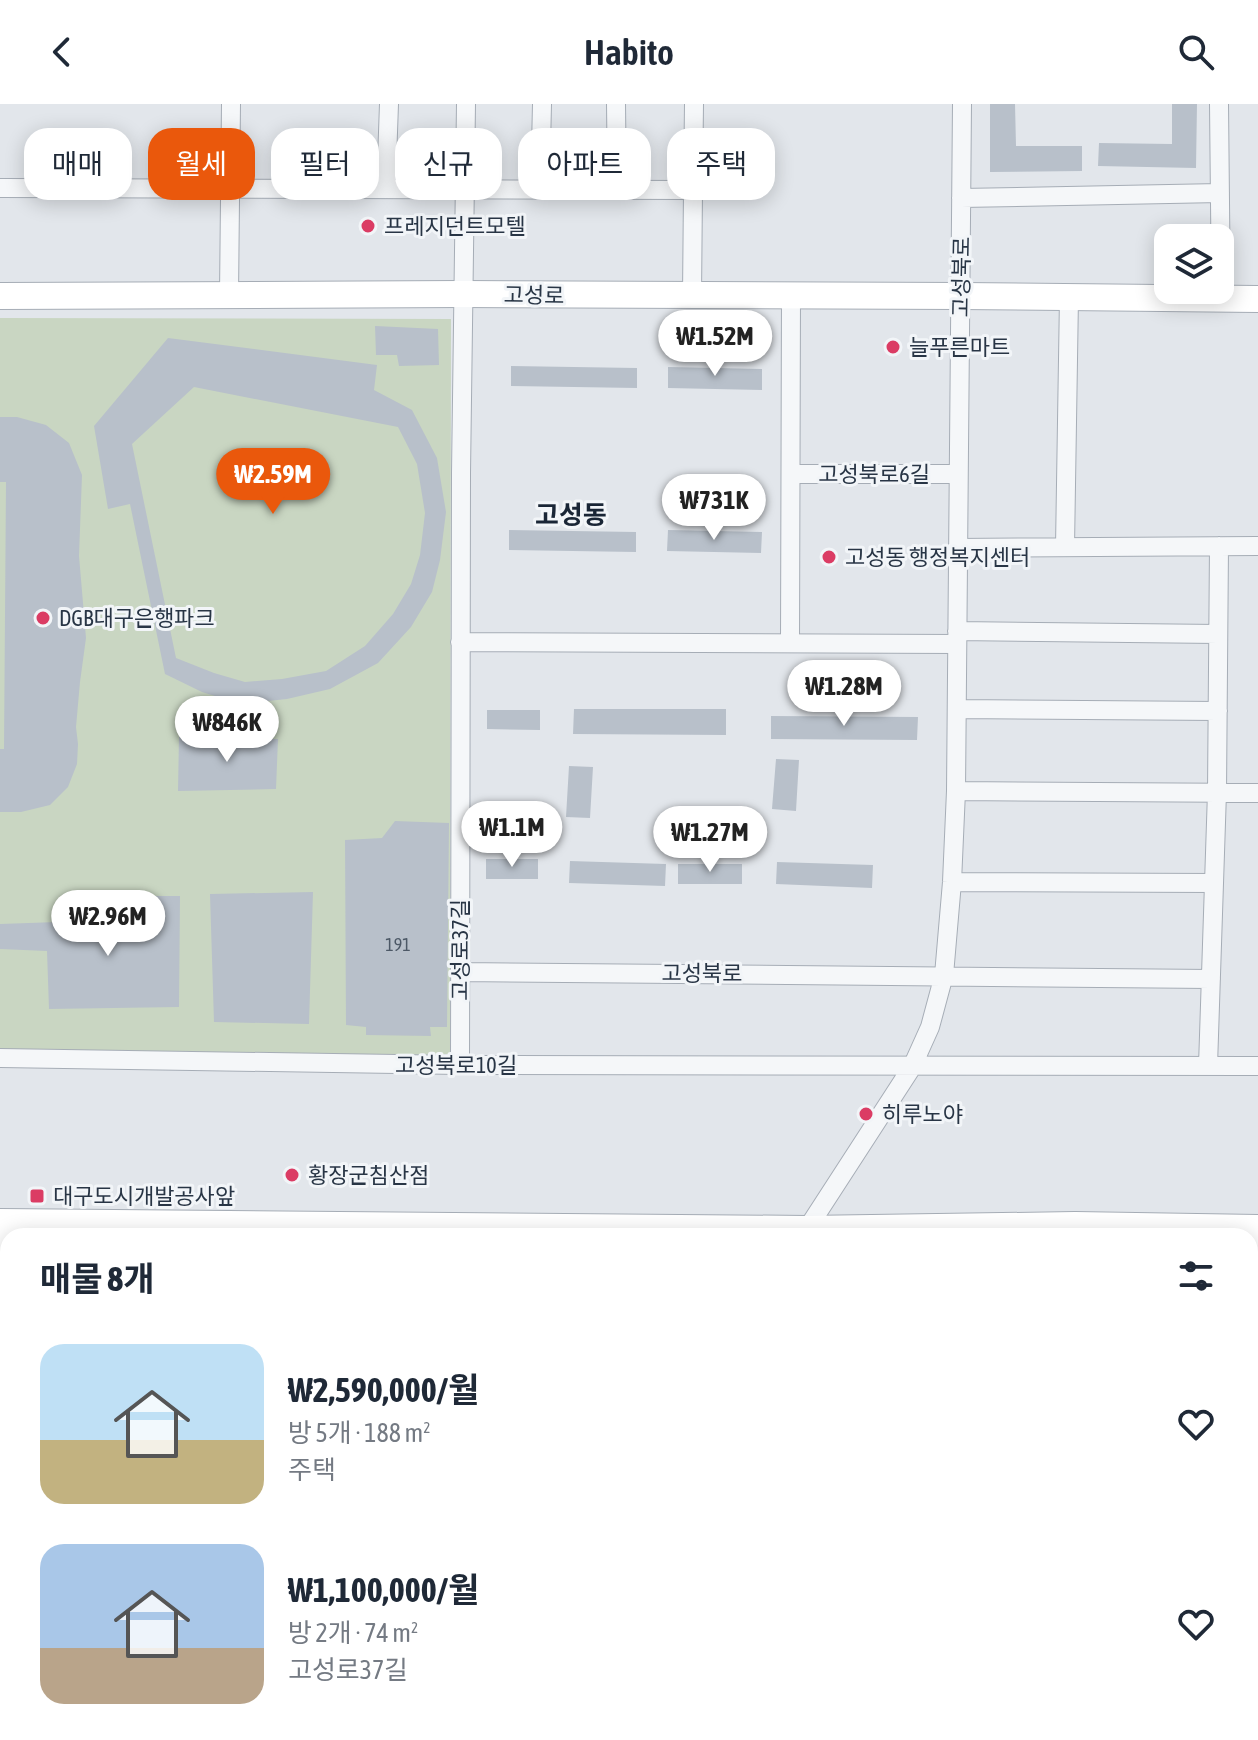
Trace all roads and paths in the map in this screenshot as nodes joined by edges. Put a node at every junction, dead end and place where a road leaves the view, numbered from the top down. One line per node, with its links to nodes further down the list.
1 (231, 104): 9 (street)
2 (389, 104): 17 (street)
3 (466, 104): 10 (street, 고성로37길)
4 (542, 104): 11 (street)
5 (616, 104): 12 (street)
6 (694, 104): 13 (street)
7 (962, 104): 20 (street, 고성북로)
8 (1219, 104): 19 (street)
9 (231, 128)
10 (466, 128)
11 (541, 128)
12 (616, 128)
13 (694, 128)
14 (0, 188): 15 (street)
15 (148, 189)
16 (255, 189): 17 (street)
17 (386, 189): 18 (street)
18 (395, 189)
19 (1220, 193): 20 (street); 24 (street)
20 (961, 198): 30 (street, 고성북로)
21 (231, 200): 26 (street)
22 (465, 200): 25 (street, 고성로37길)
23 (693, 200): 29 (street)
24 (1220, 224)
25 (462, 294): 26 (street, 고성로); 29 (street, 고성로); 43 (street, 고성로37길)
26 (229, 295): 28 (street, 고성로)
27 (791, 295): 29 (street, 고성로); 30 (street, 고성로); 35 (street)
28 (0, 296)
29 (692, 296)
30 (961, 296): 31 (street, 고성로); 36 (street, 고성북로)
31 (1069, 297): 32 (street, 고성로); 39 (street)
32 (1154, 298)
33 (1234, 299): 34 (street, 고성로)
34 (1258, 299)
35 (791, 474): 36 (street, 고성북로6길); 44 (street)
36 (957, 474): 40 (street, 고성북로)
37 (1219, 546): 38 (street); 39 (street); 41 (street)
38 (1258, 546)
39 (1065, 547): 40 (street)
40 (957, 548): 42 (street, 고성북로)
41 (1218, 634): 42 (street); 46 (street)
42 (957, 638): 44 (street); 45 (street, 고성북로)
43 (460, 642): 44 (street); 52 (street, 고성로37길)
44 (790, 643)
45 (957, 709): 46 (street); 47 (street, 고성북로)
46 (1218, 711): 48 (street)
47 (956, 791): 48 (street); 50 (street, 고성북로)
48 (1217, 792): 49 (street); 51 (street)
49 (1258, 793)
50 (952, 882): 51 (street); 53 (street, 고성북로)
51 (1214, 883): 54 (street)
52 (460, 972): 53 (street, 고성북로); 56 (street, 고성로37길)
53 (944, 975): 54 (street, 고성북로); 59 (street, 고성북로)
54 (1211, 979): 57 (street)
55 (0, 1058): 56 (street, 고성북로10길)
56 (460, 1065): 59 (street, 고성북로10길)
57 (1208, 1066): 58 (street); 59 (street)
58 (1258, 1066)
59 (912, 1067): 62 (street, 고성북로)
60 (0, 1222): 61 (street)
61 (484, 1228)
62 (809, 1228)
63 (960, 1228): 64 (street)
64 (1258, 1228)

